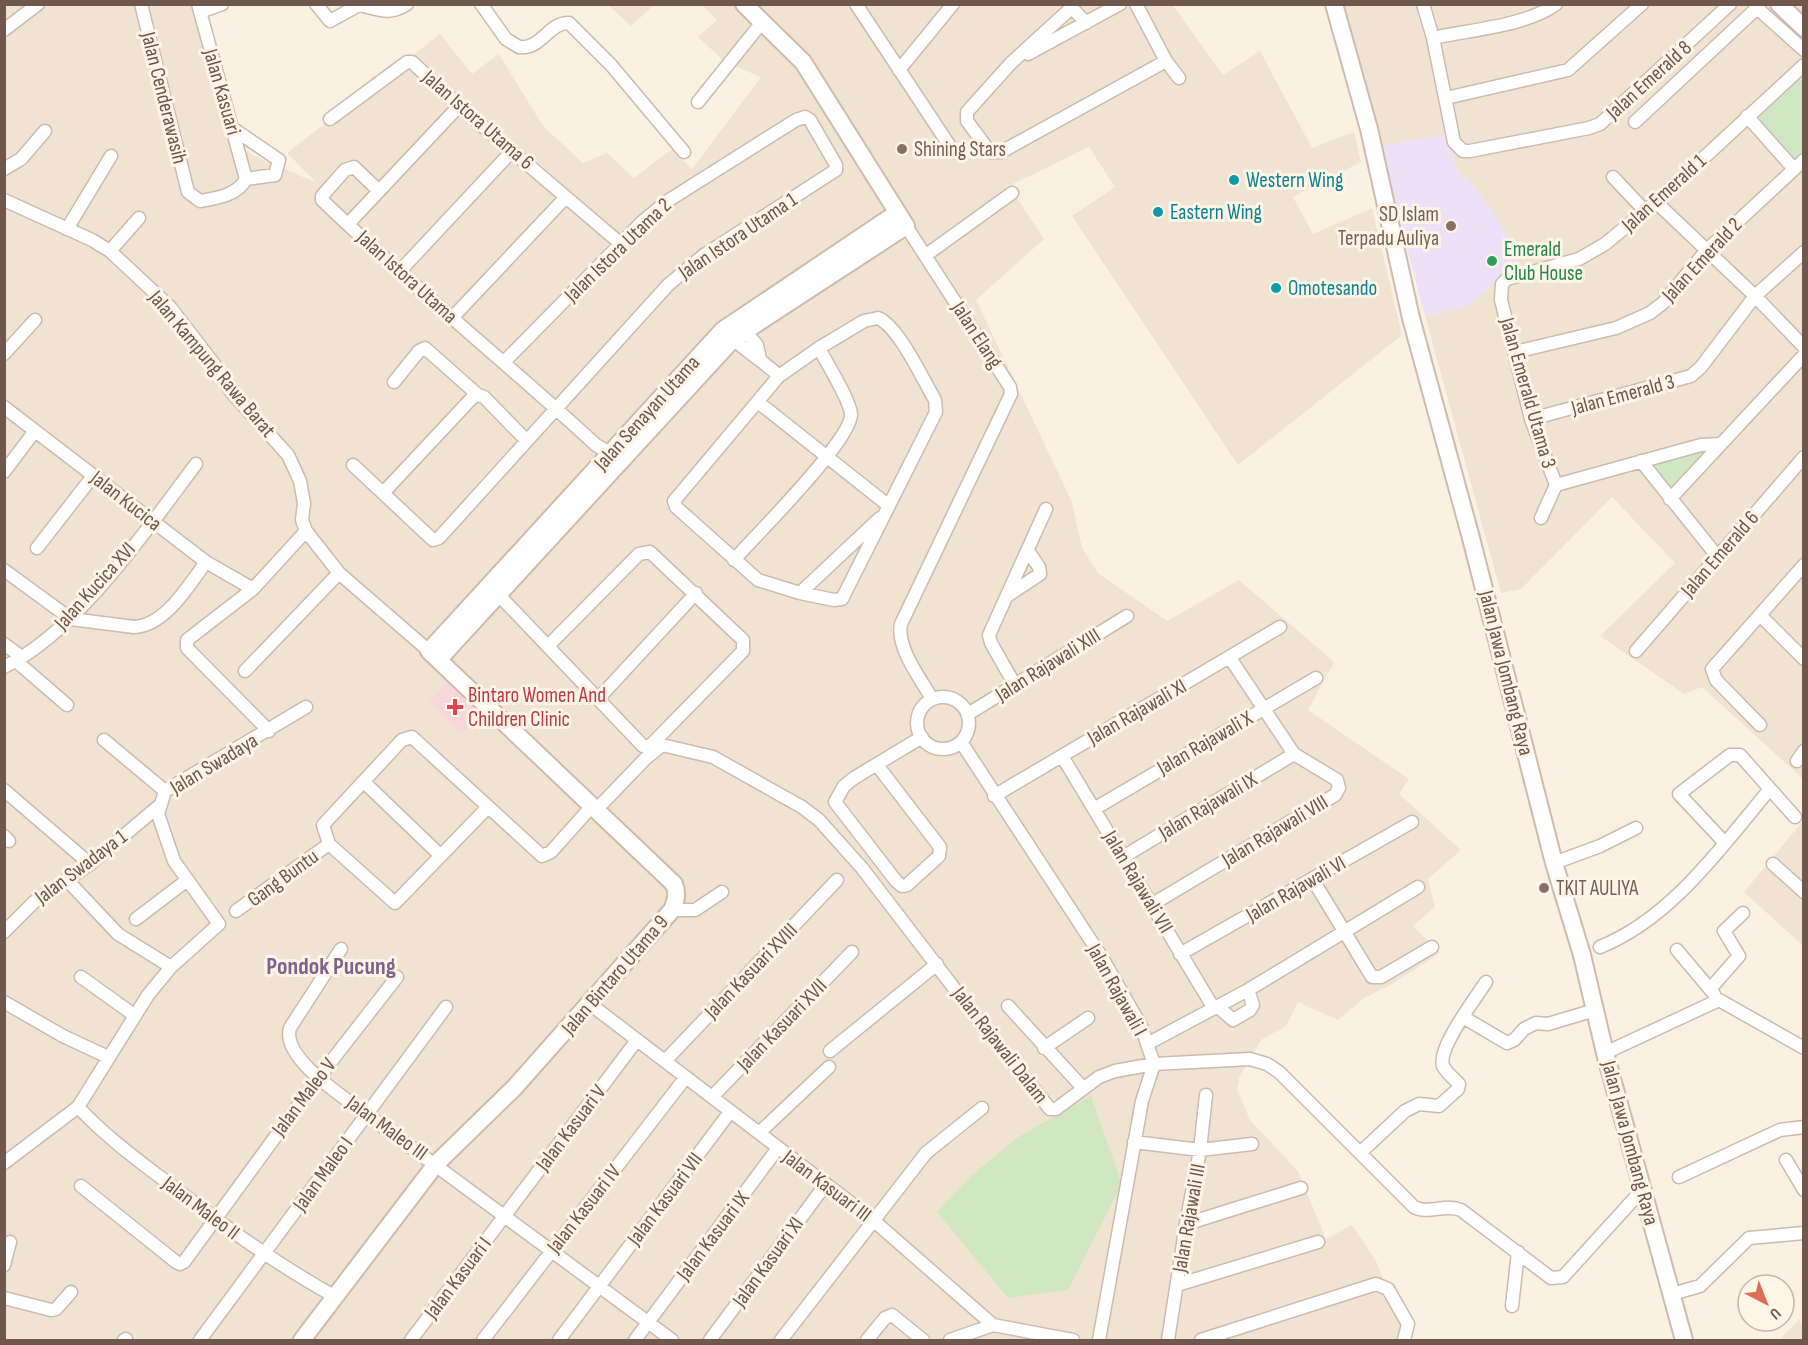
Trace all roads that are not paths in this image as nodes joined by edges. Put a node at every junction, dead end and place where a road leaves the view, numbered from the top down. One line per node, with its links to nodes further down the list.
1 (38, 4): 21 (street)
2 (141, 4): 45 (street, Jalan Cenderawasih)
3 (316, 4): 4 (street)
4 (407, 4)
5 (481, 4): 40 (street)
6 (856, 4): 26 (street)
7 (1120, 4): 19 (street)
8 (1136, 4): 24 (street)
9 (1334, 4): 157 (street, Jalan Jawa Jombang Raya)
10 (1423, 4): 22 (street)
11 (1556, 4): 22 (street)
12 (1642, 4): 29 (street)
13 (1730, 4): 29 (street, Jalan Emerald 8)
14 (1779, 4): 20 (street)
15 (746, 5): 18 (street, Jalan Elang)
16 (949, 6): 26 (street)
17 (208, 8): 36 (street, Jalan Kasuari)
18 (762, 21): 30 (street); 53 (street, Jalan Elang)
19 (1086, 23): 25 (street); 25 (street)
20 (1803, 28)
21 (4, 30)
22 (1433, 38): 29 (street)
23 (1803, 50): 35 (street)
24 (1166, 61): 25 (street); 28 (street)
25 (1011, 63)
26 (899, 70): 38 (street)
27 (1801, 74): 32 (street, Jalan Emerald 1)
28 (1179, 78)
29 (1446, 98)
30 (698, 102)
31 (459, 106): 34 (street, Jalan Istora Utama 6); 39 (street, Jalan Istora Utama 6); 46 (street)
32 (1748, 116): 42 (street); 50 (street, Jalan Emerald 1)
33 (806, 117): 56 (street, Jalan Istora Utama 2); 78 (street, Jalan Istora Utama 1)
34 (330, 119)
35 (1635, 122)
36 (232, 128): 45 (street, Jalan Kasuari); 45 (street)
37 (45, 130): 43 (street)
38 (951, 148)
39 (512, 151): 48 (street, Jalan Istora Utama 6); 61 (street)
40 (684, 152)
41 (111, 156): 55 (street)
42 (1799, 164): 58 (street, Jalan Emerald 2)
43 (4, 169)
44 (1613, 177): 51 (street)
45 (246, 179)
46 (379, 191): 54 (street); 54 (street, Jalan Istora Utama)
47 (1012, 193): 60 (street)
48 (566, 197): 56 (street, Jalan Istora Utama 6); 64 (street)
49 (4, 200): 55 (street, Jalan Kampung Rawa Barat)
50 (1656, 202): 51 (street, Jalan Emerald 1); 58 (street)
51 (1645, 211): 62 (street, Jalan Emerald 1)
52 (139, 218): 57 (street)
53 (901, 220): 60 (street, Jalan Elang); 66 (street, Jalan Senayan Utama)
54 (348, 224): 61 (street, Jalan Istora Utama)
55 (67, 229): 57 (street, Jalan Kampung Rawa Barat)
56 (621, 244): 72 (street, Jalan Istora Utama 2)
57 (110, 251): 98 (street, Jalan Kampung Rawa Barat)
58 (1706, 251): 63 (street); 69 (street, Jalan Emerald 2)
59 (1803, 252): 63 (street, Jalan Emerald 3)
60 (926, 255): 128 (street, Jalan Elang)
61 (400, 271): 64 (street, Jalan Istora Utama)
62 (1502, 284): 69 (street, Jalan Emerald Utama 3)
63 (1755, 296): 67 (street); 79 (street, Jalan Emerald 3)
64 (452, 318): 72 (street, Jalan Istora Utama)
65 (35, 320): 70 (street)
66 (733, 330): 73 (street); 83 (street, Jalan Senayan Utama); 108 (street, Jalan Senayan Utama)
67 (1803, 347)
68 (819, 348): 73 (street); 85 (street); 95 (street)
69 (1515, 352): 79 (street, Jalan Emerald Utama 3)
70 (4, 354)
71 (1803, 355): 82 (street)
72 (504, 362): 78 (street, Jalan Istora Utama)
73 (779, 376): 76 (street)
74 (394, 382): 75 (street)
75 (478, 395): 81 (street); 92 (street)
76 (758, 402): 85 (street); 102 (street)
77 (4, 407): 80 (street, Jalan Kucica)
78 (555, 408): 81 (street); 83 (street, Jalan Istora Utama)
79 (1531, 419): 91 (street, Jalan Emerald Utama 3)
80 (35, 431): 89 (street); 90 (street, Jalan Kucica)
81 (526, 440): 92 (street)
82 (1721, 444): 86 (street, Jalan Emerald Utama 3); 93 (street)
83 (607, 457): 108 (street, Jalan Senayan Utama)
84 (1803, 457): 101 (street, Jalan Emerald 6)
85 (827, 458): 95 (street); 102 (street)
86 (1641, 461): 91 (street, Jalan Emerald Utama 3); 93 (street)
87 (196, 464): 97 (street, Jalan Kucica XVI)
88 (353, 465): 92 (street)
89 (4, 472)
90 (93, 476): 97 (street, Jalan Kucica); 99 (street)
91 (1556, 485): 96 (street)
92 (383, 493)
93 (1670, 499): 101 (street)
94 (1046, 508): 100 (street)
95 (887, 509): 110 (street); 110 (street)
96 (1541, 518)
97 (153, 522): 103 (street, Jalan Kucica); 114 (street, Jalan Kucica XVI)
98 (306, 531): 106 (street, Jalan Bintaro Utama 9); 107 (street, Jalan Swadaya)
99 (37, 548)
100 (1028, 551): 111 (street); 111 (street)
101 (1718, 556): 118 (street, Jalan Emerald 6)
102 (734, 560): 110 (street)
103 (207, 562): 107 (street, Jalan Kucica); 114 (street)
104 (1803, 565): 112 (street)
105 (4, 570): 114 (street)
106 (339, 573): 119 (street, Jalan Bintaro Utama 9); 124 (street)
107 (253, 589): 134 (street, Jalan Swadaya)
108 (492, 593): 117 (street); 119 (street, Jalan Senayan Utama)
109 (696, 593): 117 (street); 127 (street); 127 (street)
110 (800, 593)
111 (1006, 596): 126 (street)
112 (1760, 615): 122 (street); 133 (street)
113 (1127, 616): 126 (street, Jalan Rajawali XIII)
114 (71, 619): 121 (street, Jalan Kucica XVI)
115 (1280, 627): 120 (street, Jalan Rajawali XI)
116 (4, 644): 121 (street)
117 (548, 646): 127 (street)
118 (1636, 651)
119 (434, 655): 148 (street, Jalan Bintaro Utama 9)
120 (1230, 658): 131 (street, Jalan Rajawali VIII); 139 (street, Jalan Rajawali XI)
121 (19, 659): 123 (street, Jalan Kucica XVI); 129 (street)
122 (1803, 659)
123 (4, 667)
124 (245, 671)
125 (1316, 678): 131 (street, Jalan Rajawali X)
126 (1015, 685): 132 (street, Jalan Rajawali XIII)
127 (599, 698)
128 (932, 699): 132 (street); 135 (street)
129 (67, 705)
130 (306, 707): 134 (street)
131 (1263, 710): 138 (street, Jalan Rajawali VIII); 149 (street, Jalan Rajawali X)
132 (968, 714): 137 (street)
133 (1760, 725)
134 (269, 731): 144 (street, Jalan Swadaya)
135 (921, 738): 137 (street); 140 (street)
136 (104, 740): 144 (street)
137 (961, 742): 145 (street, Jalan Rajawali I)
138 (1294, 754): 156 (street, Jalan Rajawali IX); 168 (street, Jalan Rajawali VIII)
139 (1062, 756): 145 (street, Jalan Rajawali XI); 149 (street, Jalan Rajawali VII)
140 (877, 765): 140 (street)
141 (364, 782): 147 (street); 154 (street); 155 (street)
142 (1770, 789): 150 (street); 153 (street); 153 (street)
143 (4, 790): 158 (street)
144 (165, 792): 146 (street, Jalan Swadaya)
145 (994, 796): 200 (street, Jalan Rajawali I)
146 (160, 805): 158 (street, Jalan Swadaya 1); 163 (street, Jalan Swadaya)
147 (488, 807): 148 (street); 155 (street)
148 (594, 808): 165 (street, Jalan Bintaro Utama 9); 182 (street, Jalan Rajawali Dalam)
149 (1094, 808): 156 (street, Jalan Rajawali VII)
150 (1795, 818)
151 (1412, 822): 162 (street, Jalan Rajawali VI)
152 (1636, 828): 157 (street)
153 (1725, 843): 181 (street)
154 (329, 844): 155 (street); 171 (street, Gang Buntu)
155 (441, 856)
156 (1123, 857): 168 (street, Jalan Rajawali VII)
157 (1554, 863): 181 (street, Jalan Jawa Jombang Raya)
158 (90, 864): 160 (street, Jalan Swadaya 1)
159 (1773, 864): 167 (street)
160 (67, 880): 174 (street, Jalan Swadaya 1); 183 (street)
161 (837, 880): 206 (street, Jalan Kasuari XVIII)
162 (1313, 880): 175 (street); 180 (street, Jalan Rajawali VI)
163 (186, 881): 173 (street); 183 (street, Jalan Swadaya)
164 (1418, 887): 175 (street)
165 (677, 891): 169 (street, Jalan Bintaro Utama 9); 170 (street)
166 (722, 892): 170 (street)
167 (1803, 892)
168 (1151, 904): 180 (street, Jalan Rajawali VII)
169 (672, 910): 170 (street); 191 (street, Jalan Bintaro Utama 9)
170 (695, 910)
171 (236, 911)
172 (1743, 913): 187 (street)
173 (136, 919)
174 (7, 925)
175 (1344, 931): 176 (street); 188 (street)
176 (1432, 947)
177 (341, 949): 209 (street, Jalan Maleo III)
178 (1677, 950): 187 (street)
179 (852, 952): 213 (street, Jalan Kasuari XVII)
180 (1180, 954): 193 (street, Jalan Rajawali VII)
181 (1582, 955): 195 (street, Jalan Jawa Jombang Raya)
182 (938, 964): 203 (street); 211 (street, Jalan Rajawali Dalam)
183 (171, 967): 196 (street, Jalan Swadaya)
184 (81, 977): 196 (street)
185 (397, 977): 209 (street, Jalan Maleo V)
186 (1486, 982): 197 (street)
187 (1710, 989): 189 (street)
188 (1248, 990): 193 (street); 193 (street)
189 (1719, 1000): 202 (street); 204 (street)
190 (4, 1002): 205 (street)
191 (590, 1004): 199 (street, Jalan Kasuari III); 227 (street, Jalan Bintaro Utama 9)
192 (1008, 1006): 201 (street)
193 (1215, 1006): 200 (street)
194 (446, 1007): 217 (street, Jalan Maleo I)
195 (1594, 1010): 197 (street); 204 (street, Jalan Jawa Jombang Raya)
196 (134, 1015): 205 (street, Jalan Swadaya)
197 (1463, 1017): 224 (street)
198 (1088, 1018): 201 (street)
199 (637, 1040): 206 (street, Jalan Kasuari III); 234 (street, Jalan Kasuari V)
200 (1147, 1044): 207 (street, Jalan Rajawali I)
201 (1044, 1048): 211 (street)
202 (1803, 1048)
203 (830, 1052)
204 (1605, 1053): 232 (street, Jalan Jawa Jombang Raya)
205 (108, 1058): 214 (street, Jalan Swadaya)
206 (664, 1061): 210 (street, Jalan Kasuari III)
207 (1154, 1064): 211 (street, Jalan Rajawali Dalam); 220 (street); 224 (street, Jalan Rajawali Dalam)
208 (829, 1067): 219 (street)
209 (319, 1077): 217 (street, Jalan Maleo III); 235 (street, Jalan Maleo V)
210 (686, 1077): 213 (street, Jalan Kasuari III); 241 (street, Jalan Kasuari IV)
211 (1083, 1088)
212 (1206, 1095): 223 (street, Jalan Rajawali III)
213 (712, 1097): 216 (street, Jalan Kasuari III)
214 (78, 1107): 226 (street, Jalan Swadaya); 235 (street, Jalan Maleo II)
215 (982, 1108): 236 (street)
216 (730, 1112): 219 (street, Jalan Kasuari III); 246 (street, Jalan Kasuari VII)
217 (366, 1114): 227 (street, Jalan Maleo III); 243 (street, Jalan Maleo I)
218 (1803, 1127): 228 (street)
219 (759, 1133): 222 (street, Jalan Kasuari III)
220 (1134, 1142): 223 (street); 267 (street)
221 (1252, 1144): 223 (street)
222 (778, 1148): 229 (street, Jalan Kasuari III); 252 (street, Jalan Kasuari IX)
223 (1200, 1150): 237 (street, Jalan Rajawali III)
224 (1361, 1152): 242 (street, Jalan Rajawali Dalam)
225 (1786, 1160): 233 (street)
226 (4, 1163)
227 (436, 1164): 234 (street, Jalan Kasuari I); 249 (street, Jalan Bintaro Utama 9)
228 (1679, 1177)
229 (825, 1184): 236 (street, Jalan Kasuari III); 261 (street, Jalan Kasuari XI)
230 (81, 1186): 235 (street, Jalan Maleo V)
231 (1301, 1188): 237 (street)
232 (1642, 1190): 242 (street, Jalan Rajawali Dalam); 248 (street, Jalan Jawa Jombang Raya)
233 (1803, 1190)
234 (505, 1215): 241 (street, Jalan Kasuari I); 256 (street, Jalan Kasuari I)
235 (214, 1218): 243 (street, Jalan Maleo II)
236 (873, 1220): 253 (street, Jalan Kasuari III); 262 (street)
237 (1186, 1224): 245 (street, Jalan Rajawali III)
238 (1803, 1233): 248 (street)
239 (10, 1242): 244 (street)
240 (1318, 1242): 245 (street)
241 (551, 1251): 246 (street, Jalan Kasuari I); 257 (street, Jalan Kasuari IV)
242 (1518, 1252): 251 (street)
243 (264, 1254): 249 (street, Jalan Maleo II); 254 (street, Jalan Maleo I)
244 (4, 1265)
245 (1177, 1285): 268 (street, Jalan Rajawali III)
246 (599, 1287): 252 (street, Jalan Kasuari I); 258 (street, Jalan Kasuari VII)
247 (71, 1292): 250 (street)
248 (1672, 1294): 271 (street, Jalan Jawa Jombang Raya)
249 (334, 1296): 255 (street, Jalan Bintaro Utama 9)
250 (4, 1298)
251 (1512, 1306)
252 (648, 1324): 259 (street, Jalan Kasuari IX); 260 (street, Jalan Kasuari I)
253 (993, 1325): 265 (street); 266 (street, Jalan Kasuari III)
254 (200, 1341)
255 (302, 1341)
256 (411, 1341)
257 (483, 1341)
258 (559, 1341)
259 (635, 1341)
260 (672, 1341)
261 (710, 1341)
262 (781, 1341)
263 (867, 1341): 264 (street)
264 (923, 1341)
265 (950, 1341)
266 (1073, 1341)
267 (1099, 1341)
268 (1168, 1341)
269 (1201, 1341): 270 (street)
270 (1404, 1341)
271 (1684, 1341)

